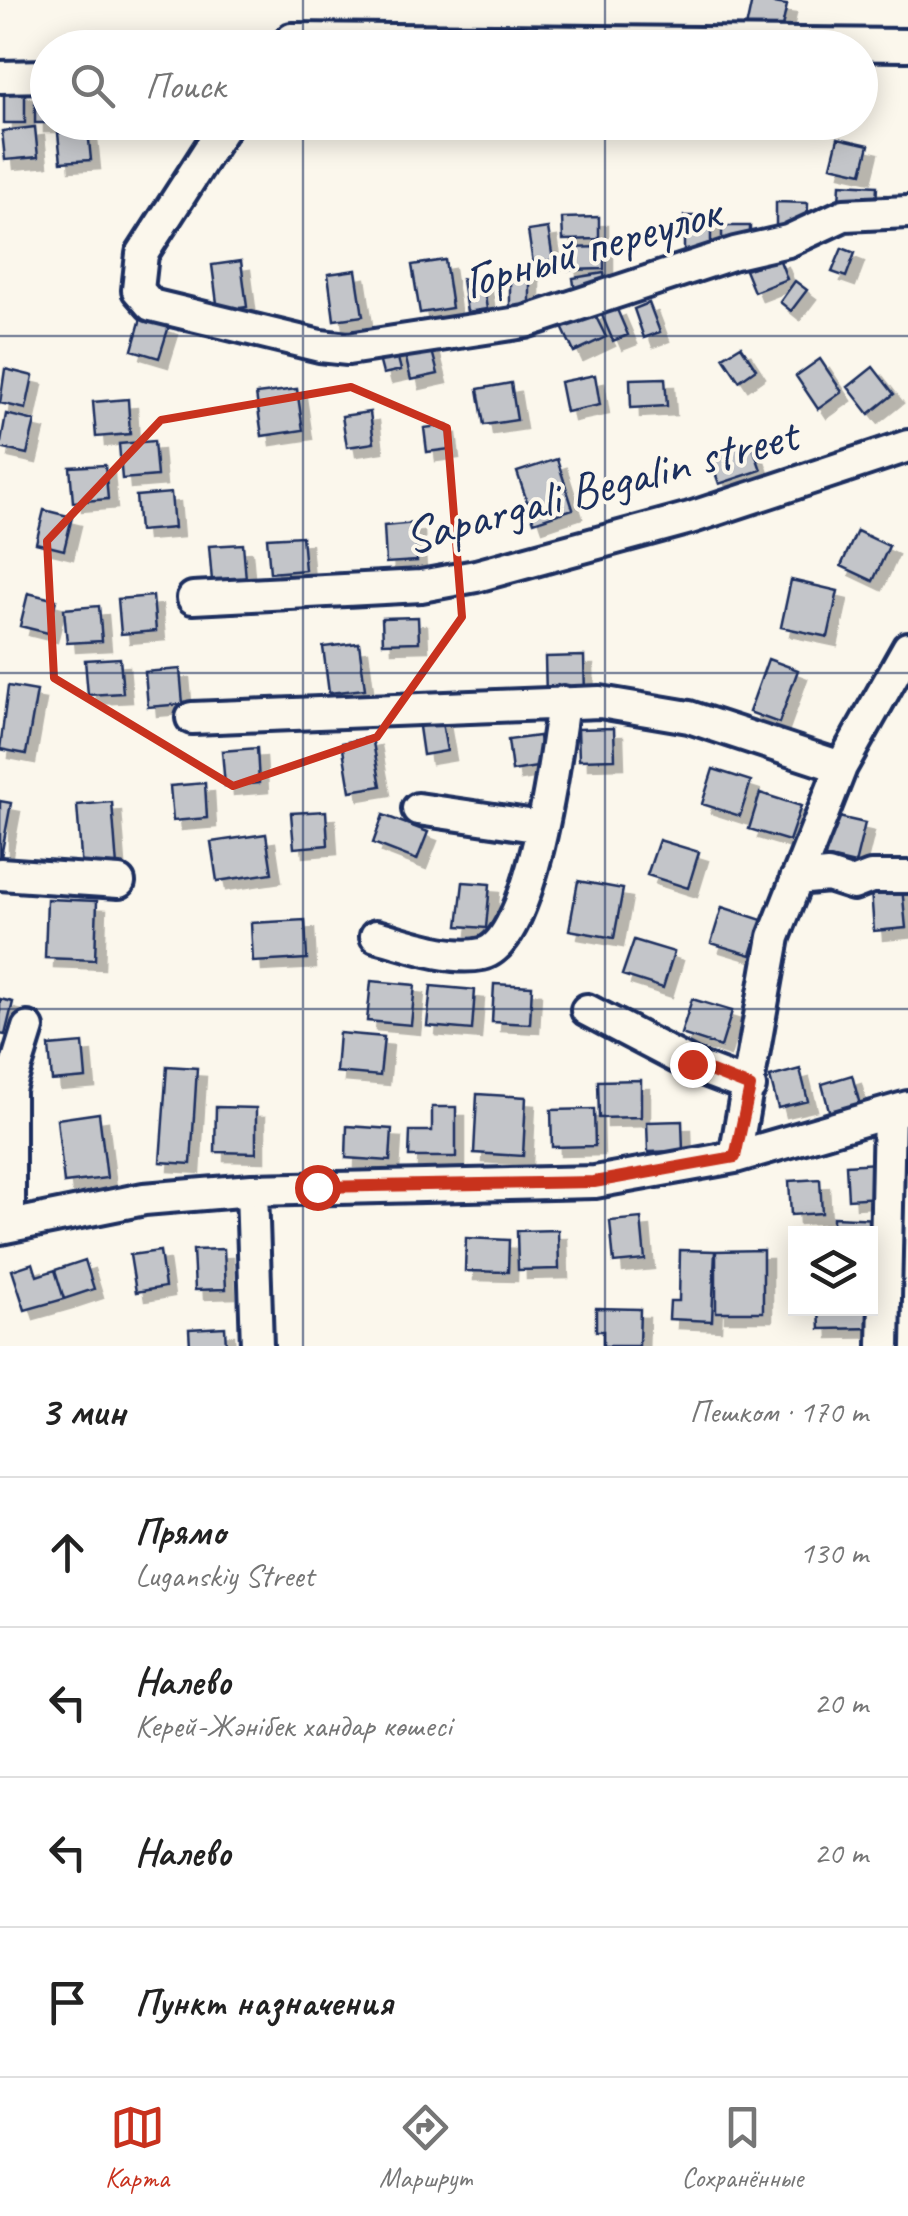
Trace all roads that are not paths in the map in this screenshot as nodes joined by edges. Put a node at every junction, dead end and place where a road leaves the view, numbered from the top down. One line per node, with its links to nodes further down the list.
1 (878, 45): 2 (street)
2 (908, 45)
3 (30, 76): 4 (street)
4 (0, 77)
5 (216, 140): 6 (street, Горный переулок)
6 (908, 212)
7 (908, 446): 8 (street, Sapargali Begalin street)
8 (193, 598)
9 (908, 648): 12 (street)
10 (563, 702): 11 (street); 12 (street); 14 (street)
11 (192, 718)
12 (841, 766): 17 (street)
13 (418, 809): 14 (street)
14 (542, 826): 19 (street)
15 (0, 874): 18 (street)
16 (908, 878): 17 (street)
17 (796, 879): 22 (street)
18 (119, 882)
19 (376, 936)
20 (587, 1010): 22 (street)
21 (28, 1028): 26 (street)
22 (750, 1087): 24 (street)
23 (898, 1110): 24 (street); 28 (street)
24 (735, 1157): 25 (street)
25 (252, 1190): 26 (street); 27 (street)
26 (5, 1227)
27 (257, 1346)
28 (884, 1346)

